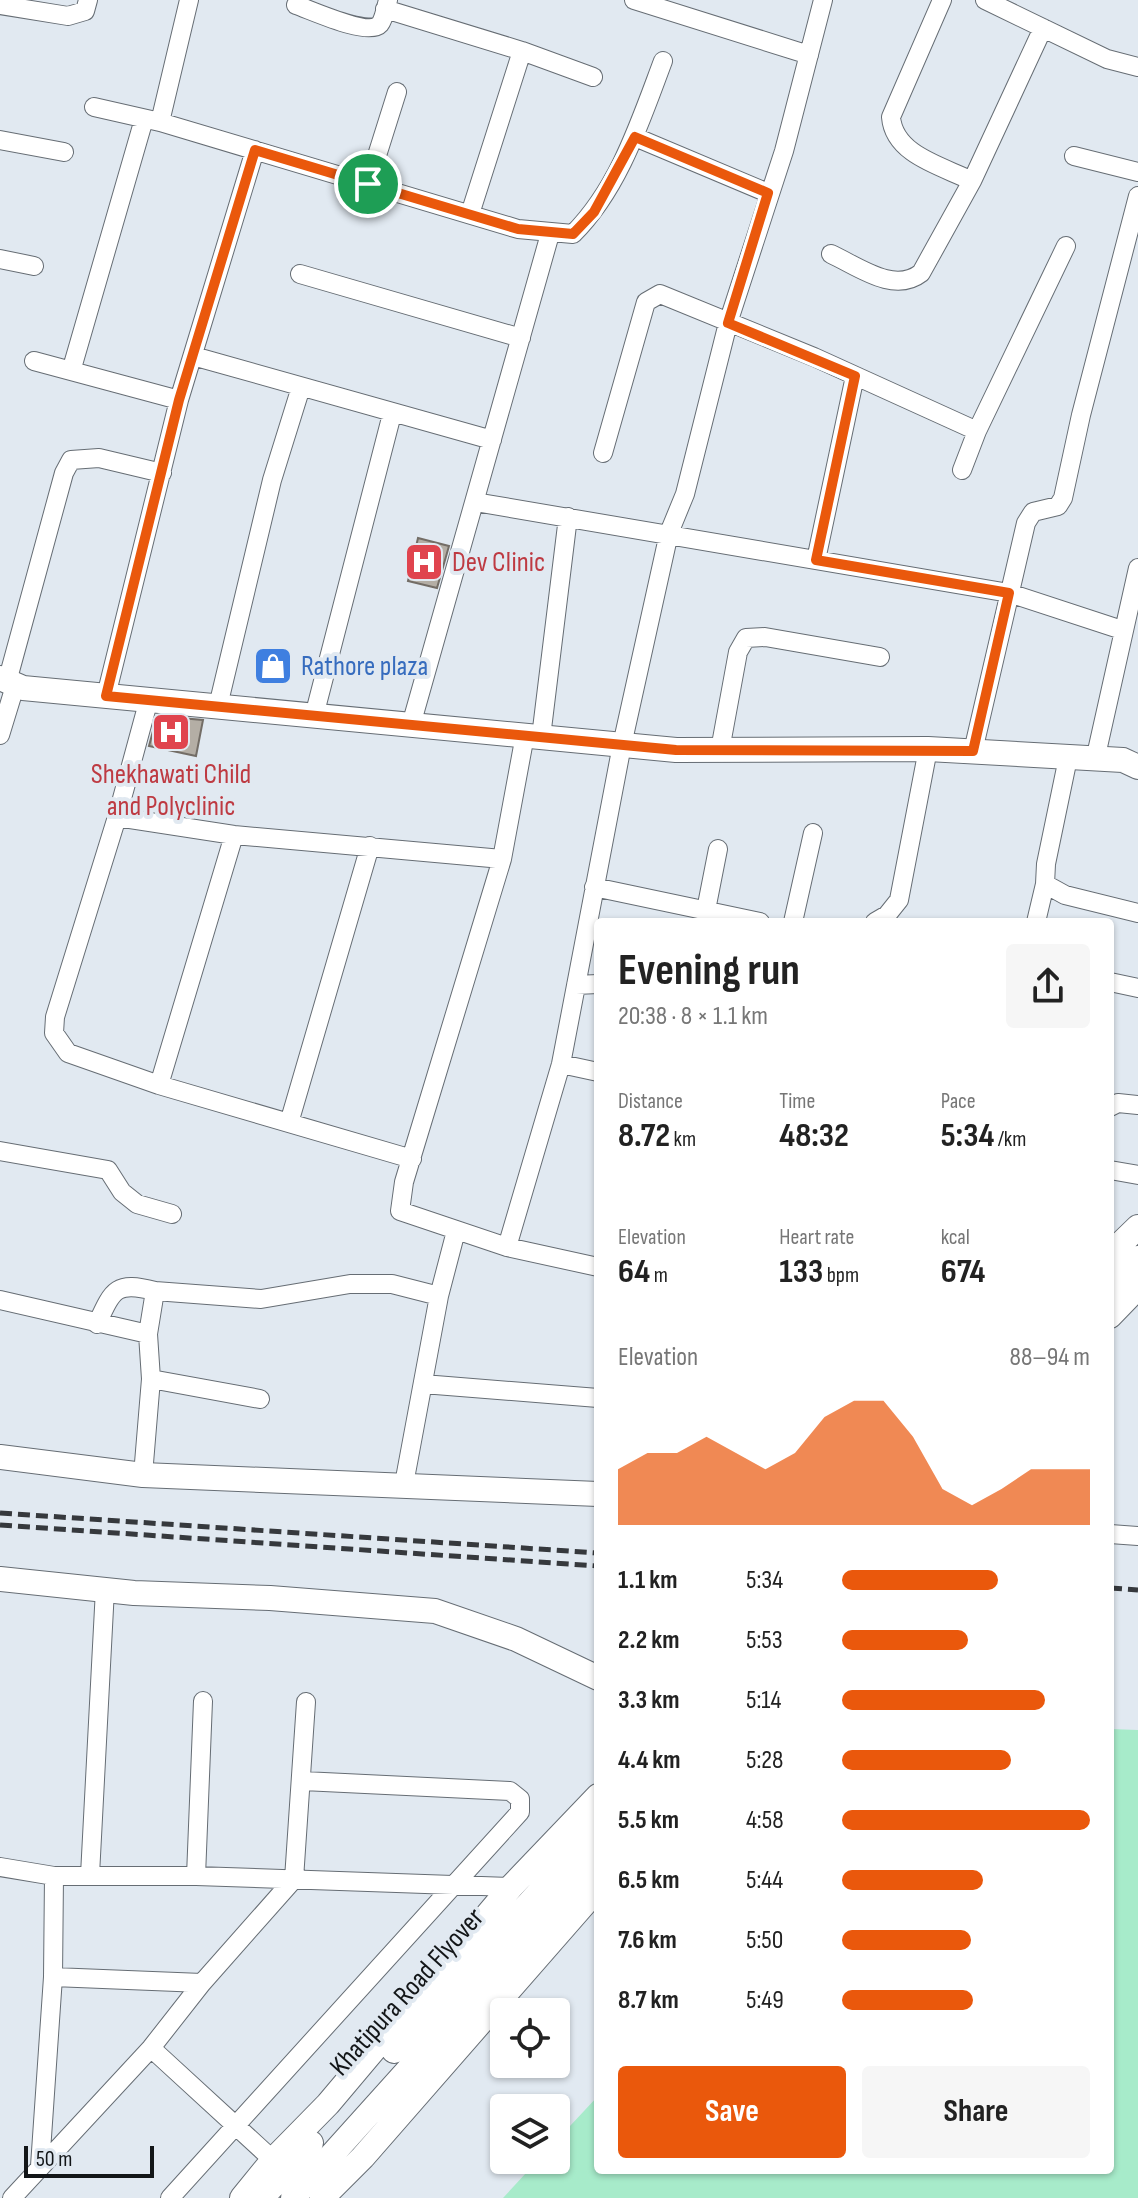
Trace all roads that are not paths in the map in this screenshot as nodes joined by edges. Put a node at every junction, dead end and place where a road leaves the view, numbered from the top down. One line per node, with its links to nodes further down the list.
1 (88, 0): 7 (street)
2 (189, 0): 19 (street)
3 (634, 0): 10 (street)
4 (823, 0): 13 (street)
5 (942, 0): 26 (street)
6 (985, 0): 11 (street)
7 (0, 3)
8 (296, 5): 9 (street)
9 (387, 5): 12 (street)
10 (690, 8): 13 (street)
11 (1043, 28): 15 (street); 26 (street)
12 (522, 51): 16 (street); 30 (street)
13 (809, 55): 28 (street)
14 (663, 61): 20 (street)
15 (1138, 67)
16 (593, 77)
17 (397, 92): 27 (street)
18 (94, 107): 19 (street)
19 (152, 120): 22 (street); 41 (street)
20 (635, 137): 28 (street); 31 (street)
21 (0, 140): 23 (street)
22 (255, 150): 27 (street); 39 (street)
23 (64, 152)
24 (1074, 156): 25 (street)
25 (1138, 172)
26 (972, 181): 33 (street)
27 (368, 184): 30 (street)
28 (768, 193): 37 (street)
29 (1138, 196): 56 (street)
30 (470, 214): 31 (street)
31 (550, 234): 38 (street)
32 (1066, 246): 46 (street)
33 (831, 254)
34 (0, 259): 35 (street)
35 (34, 266)
36 (300, 274): 38 (street)
37 (728, 323): 42 (street); 48 (street); 53 (street)
38 (521, 338): 47 (street)
39 (193, 356): 43 (street); 44 (street)
40 (34, 361): 41 (street)
41 (72, 368): 44 (street)
42 (855, 376): 46 (street); 54 (street)
43 (301, 387): 45 (street); 62 (street)
44 (179, 400): 50 (street)
45 (392, 414): 47 (street); 63 (street)
46 (977, 431): 49 (street)
47 (492, 440): 51 (street)
48 (603, 453)
49 (962, 470)
50 (162, 473): 59 (street); 60 (street)
51 (475, 502): 52 (street); 64 (street)
52 (568, 517): 53 (street); 66 (street)
53 (669, 533): 54 (street); 67 (street)
54 (816, 560): 56 (street)
55 (1138, 568): 57 (street)
56 (1009, 593): 57 (street); 70 (street)
57 (1122, 630): 72 (street)
58 (880, 657): 69 (street)
59 (7, 682): 60 (street); 65 (street)
60 (106, 696): 61 (street)
61 (149, 699): 62 (street); 74 (street)
62 (218, 706): 63 (street)
63 (314, 716): 64 (street)
64 (411, 725): 66 (street)
65 (0, 735)
66 (533, 736): 67 (street); 79 (street)
67 (622, 745): 69 (street); 81 (street)
68 (928, 749): 69 (street); 70 (street); 86 (street)
69 (720, 750)
70 (973, 751): 71 (street)
71 (1068, 758): 72 (street); 80 (street)
72 (1095, 760): 73 (street)
73 (1138, 767)
74 (117, 817): 76 (street); 94 (street)
75 (813, 833): 85 (street)
76 (234, 835): 77 (street); 94 (street)
77 (370, 846): 79 (street); 97 (street)
78 (718, 849): 82 (street)
79 (502, 859): 99 (street)
80 (1045, 884): 83 (street); 87 (street)
81 (594, 887): 82 (street); 90 (street)
82 (706, 910): 84 (street)
83 (1138, 913)
84 (742, 918)
85 (794, 918)
86 (882, 918)
87 (1037, 918)
88 (1114, 983): 91 (street)
89 (594, 984): 90 (street)
90 (576, 985): 92 (street)
91 (1138, 988)
92 (561, 1064): 93 (street); 105 (street)
93 (594, 1071)
94 (159, 1085): 97 (street)
95 (1114, 1105): 96 (street)
96 (1138, 1105)
97 (289, 1123): 99 (street)
98 (0, 1151): 102 (street)
99 (412, 1159): 104 (street)
100 (1114, 1171): 101 (street)
101 (1138, 1175)
102 (172, 1214)
103 (1138, 1227): 106 (street)
104 (456, 1231): 105 (street); 112 (street)
105 (507, 1247): 108 (street)
106 (1114, 1250)
107 (1138, 1258): 109 (street)
108 (594, 1266)
109 (1114, 1283)
110 (1138, 1287): 115 (street)
111 (155, 1291): 112 (street); 116 (street); 118 (street)
112 (439, 1296): 120 (street)
113 (0, 1300): 116 (street)
114 (1138, 1306): 117 (street)
115 (1114, 1312)
116 (97, 1324): 118 (street)
117 (1114, 1330)
118 (148, 1334): 119 (street)
119 (151, 1379): 122 (street); 124 (street)
120 (423, 1384): 121 (street); 125 (street)
121 (594, 1398)
122 (260, 1399)
123 (0, 1457): 124 (street)
124 (143, 1475): 125 (street)
125 (404, 1484): 126 (street)
126 (594, 1494)
127 (1114, 1534): 128 (street)
128 (1138, 1536)
129 (0, 1579): 130 (street)
130 (105, 1589): 131 (street); 139 (street)
131 (594, 1681)
132 (203, 1701): 141 (street)
133 (306, 1702): 134 (street)
134 (303, 1781): 142 (street); 143 (street)
135 (594, 1800): 144 (street)
136 (594, 1832): 152 (street, Khatipura Road Flyover)
137 (594, 1863): 155 (street, Khatipura Road Flyover)
138 (0, 1867): 140 (street)
139 (90, 1875): 140 (street); 141 (street)
140 (54, 1876): 146 (street)
141 (196, 1876): 142 (street)
142 (294, 1879): 143 (street); 147 (street)
143 (454, 1886): 144 (street); 149 (street)
144 (511, 1887): 150 (street)
145 (594, 1893): 156 (street)
146 (53, 1977): 147 (street); 151 (street)
147 (202, 1983): 148 (street)
148 (151, 2048): 149 (street); 151 (street)
149 (234, 2127): 150 (street); 154 (street)
150 (273, 2160): 152 (street)
151 (40, 2166): 153 (street)
152 (256, 2197)
153 (12, 2198)
154 (170, 2198)
155 (293, 2198)
156 (322, 2198)

